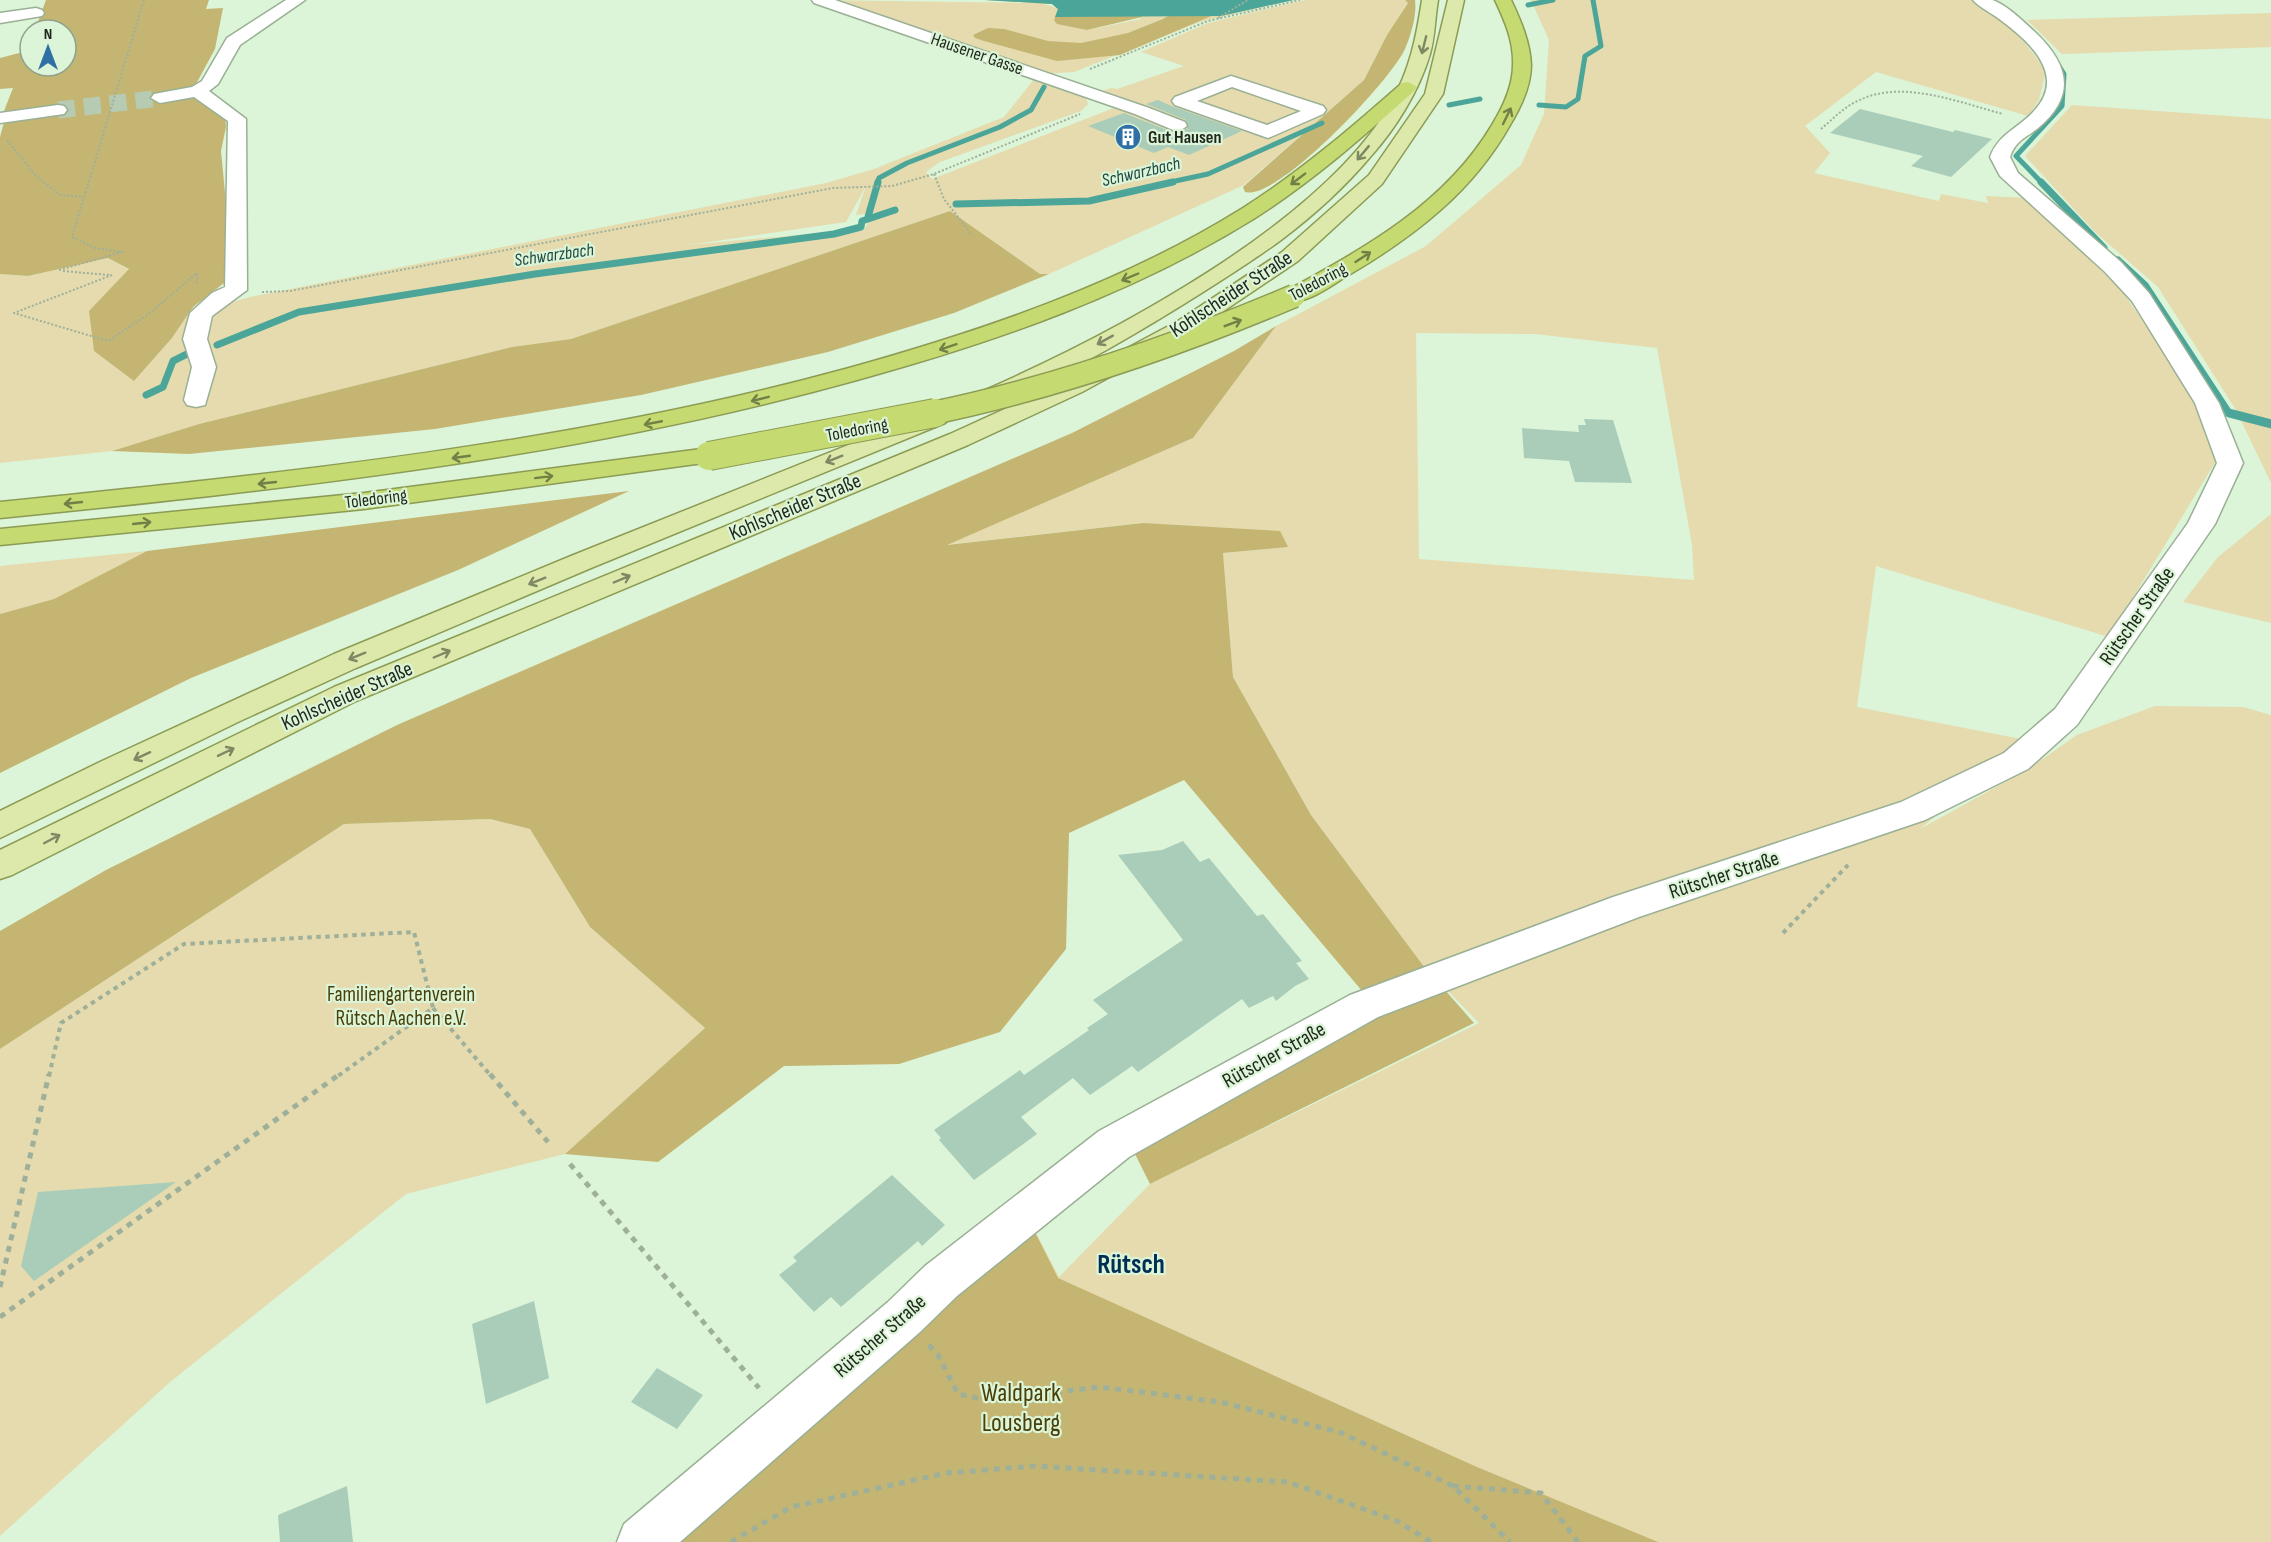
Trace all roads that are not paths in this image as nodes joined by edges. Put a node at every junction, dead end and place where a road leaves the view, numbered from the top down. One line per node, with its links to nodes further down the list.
1 (297, 0): 10 (street)
2 (820, 0): 16 (street, Hausener Gasse)
3 (1430, 0): 9 (main road, Kohlscheider Straße, one-way to 9)
4 (1456, 0): 21 (main road, Kohlscheider Straße, one-way to 4)
5 (1503, 0): 19 (highway, Toledoring, one-way to 5, bridge)
6 (1981, 0): 22 (street, Rütscher Straße)
7 (36, 13): 8 (street)
8 (0, 18)
9 (1408, 87): 18 (highway, Toledoring, one-way to 18); 20 (main road, Kohlscheider Straße, one-way to 20)
10 (197, 91): 12 (street); 17 (street)
11 (1208, 91): 15 (street); 15 (street); 15 (street)
12 (160, 98)
13 (58, 110): 14 (street)
14 (0, 118)
15 (1294, 120)
16 (1178, 126)
17 (196, 400)
18 (0, 510)
19 (0, 537)
20 (0, 826)
21 (0, 866)
22 (642, 1542)

